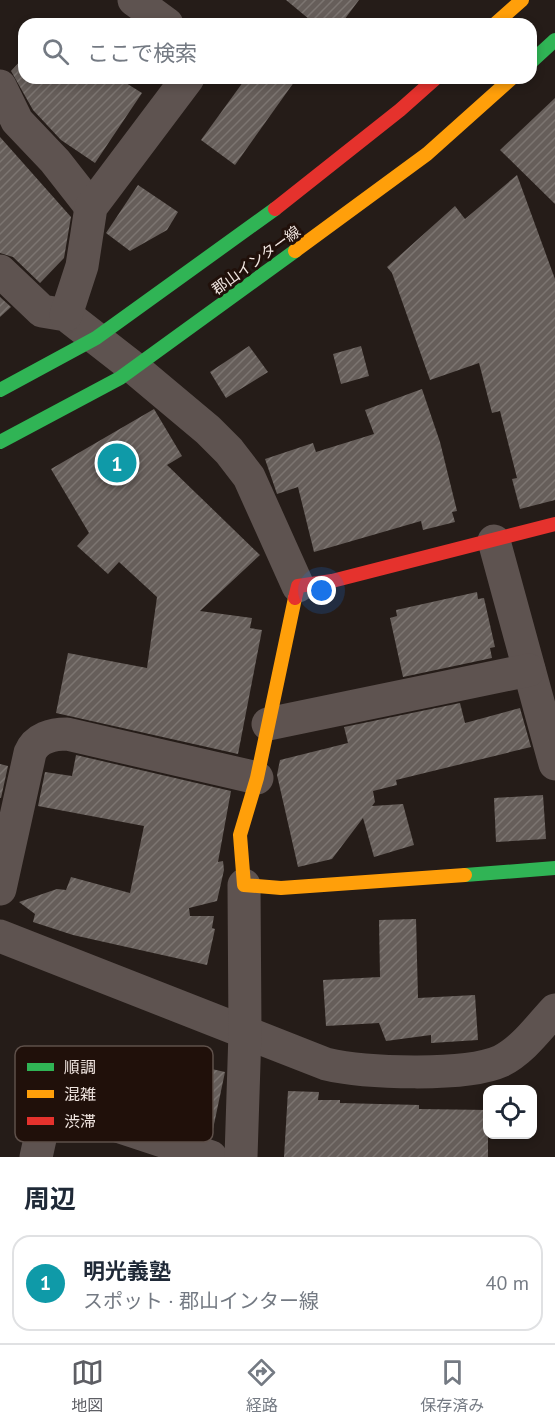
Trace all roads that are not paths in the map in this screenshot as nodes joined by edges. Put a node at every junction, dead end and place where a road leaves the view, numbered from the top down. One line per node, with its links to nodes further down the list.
1 (134, 0): 3 (street)
2 (522, 0): 4 (street)
3 (158, 18)
4 (502, 18)
5 (555, 40): 6 (street)
6 (537, 56)
7 (184, 84): 11 (street)
8 (429, 84): 14 (street)
9 (506, 84): 15 (street, 郡山インター線)
10 (0, 86): 11 (street)
11 (92, 207): 13 (street)
12 (0, 271): 13 (street)
13 (66, 315): 14 (street)
14 (96, 338): 15 (street); 16 (street)
15 (134, 368): 17 (street, 郡山インター線); 20 (street)
16 (0, 390)
17 (0, 442)
18 (555, 524): 19 (street)
19 (494, 541): 20 (street); 21 (street)
20 (298, 586): 22 (street)
21 (529, 670): 22 (street); 23 (street)
22 (268, 724): 24 (street)
23 (555, 764)
24 (257, 778): 26 (street); 27 (street)
25 (555, 868): 26 (street)
26 (244, 885): 30 (street)
27 (0, 890)
28 (0, 936): 30 (street)
29 (555, 1010): 30 (street)
30 (245, 1032): 35 (street)
31 (39, 1142): 33 (street)
32 (166, 1142): 34 (street)
33 (36, 1157)
34 (211, 1157)
35 (241, 1157)

